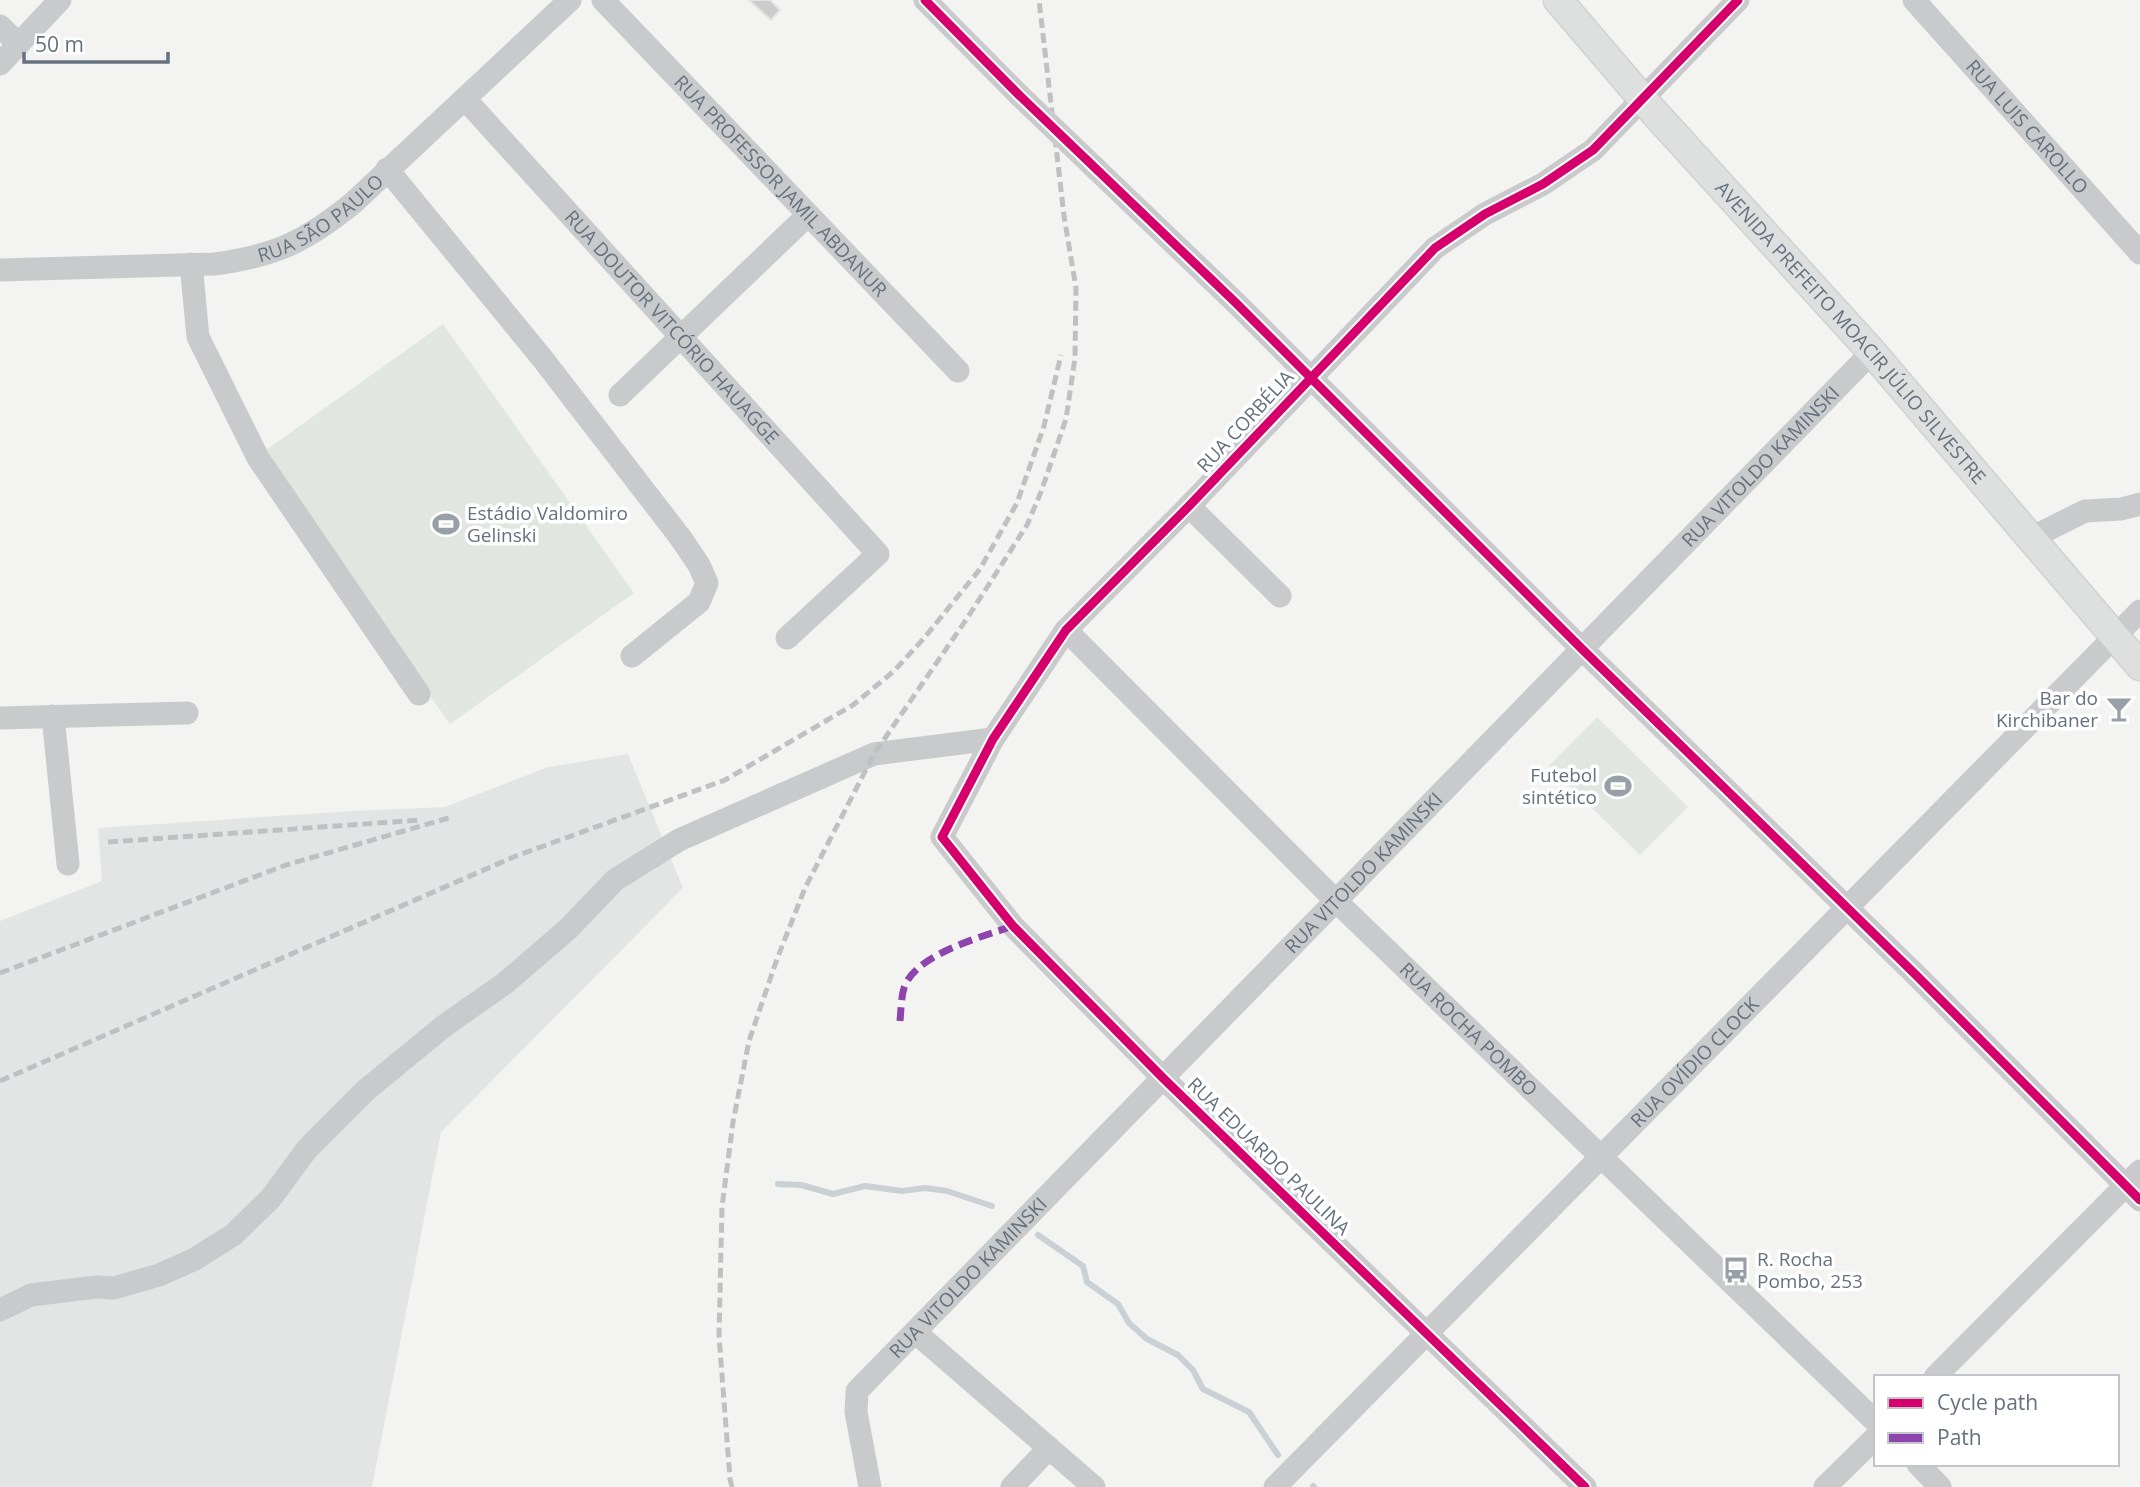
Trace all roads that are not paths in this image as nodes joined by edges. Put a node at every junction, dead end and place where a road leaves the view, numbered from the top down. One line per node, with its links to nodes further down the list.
1 (60, 0): 9 (street)
2 (570, 0): 12 (street, RUA SÃO PAULO)
3 (603, 0): 14 (street, RUA PROFESSOR JAMIL ABDANUR)
4 (925, 0): 21 (street, bridge)
5 (1558, 0): 11 (main road, AVENIDA PREFEITO MOACIR JÚLIO SILVESTRE)
6 (1738, 0): 11 (street, RUA CORBÉLIA)
7 (1914, 0): 15 (street, RUA LUIS CAROLLO)
8 (0, 26): 9 (street)
9 (18, 44): 10 (street)
10 (0, 64)
11 (1644, 98): 19 (main road, AVENIDA PREFEITO MOACIR JÚLIO SILVESTRE); 21 (street, RUA CORBÉLIA)
12 (465, 99): 13 (street, RUA SÃO PAULO); 18 (street, RUA DOUTOR VITCÓRIO HAUAGGE)
13 (387, 169): 16 (street, RUA SÃO PAULO); 32 (street)
14 (808, 215): 18 (street); 20 (street, RUA PROFESSOR JAMIL ABDANUR)
15 (2140, 253)
16 (191, 264): 17 (street, RUA SÃO PAULO); 34 (street)
17 (0, 270)
18 (681, 337): 22 (street); 29 (street, RUA DOUTOR VITCÓRIO HAUAGGE)
19 (1872, 352): 25 (main road, AVENIDA PREFEITO MOACIR JÚLIO SILVESTRE); 31 (street, RUA VITOLDO KAMINSKI)
20 (958, 371)
21 (1310, 378): 24 (street, RUA CORBÉLIA); 31 (street)
22 (620, 396)
23 (2140, 504): 25 (street)
24 (1189, 506): 26 (street); 28 (street, RUA CORBÉLIA)
25 (2029, 539): 30 (main road, AVENIDA PREFEITO MOACIR JÚLIO SILVESTRE)
26 (1280, 596)
27 (2140, 611): 30 (street, RUA OVÍDIO CLOCK)
28 (1066, 630): 38 (street, RUA CORBÉLIA); 41 (street, RUA ROCHA POMBO)
29 (787, 638)
30 (2115, 638): 33 (main road, AVENIDA PREFEITO MOACIR JÚLIO SILVESTRE); 42 (street, RUA OVÍDIO CLOCK)
31 (1582, 649): 41 (street, RUA VITOLDO KAMINSKI); 42 (street)
32 (632, 656)
33 (2140, 666)
34 (419, 694)
35 (187, 713): 36 (street)
36 (53, 716): 37 (street); 40 (street)
37 (0, 718)
38 (993, 739): 39 (street, RUA CORBÉLIA); 46 (street)
39 (942, 837): 43 (street, RUA EDUARDO PAULINA)
40 (68, 864)
41 (1336, 901): 43 (street, RUA VITOLDO KAMINSKI); 44 (street, RUA ROCHA POMBO)
42 (1847, 909): 44 (street, RUA OVÍDIO CLOCK); 45 (street)
43 (1163, 1078): 47 (street, RUA VITOLDO KAMINSKI); 48 (street, RUA EDUARDO PAULINA)
44 (1602, 1156): 48 (street, RUA OVÍDIO CLOCK); 50 (street, RUA ROCHA POMBO)
45 (2135, 1186): 49 (street)
46 (0, 1310)
47 (915, 1332): 52 (street); 54 (street, RUA VITOLDO KAMINSKI)
48 (1428, 1333): 57 (street, RUA OVÍDIO CLOCK); 58 (street, RUA EDUARDO PAULINA)
49 (1937, 1375)
50 (1874, 1420)
51 (1874, 1439): 59 (street)
52 (1049, 1448): 55 (street); 56 (street)
53 (1920, 1466): 60 (street)
54 (870, 1487)
55 (1012, 1487)
56 (1094, 1487)
57 (1275, 1487)
58 (1585, 1487)
59 (1825, 1487)
60 (1940, 1487)

